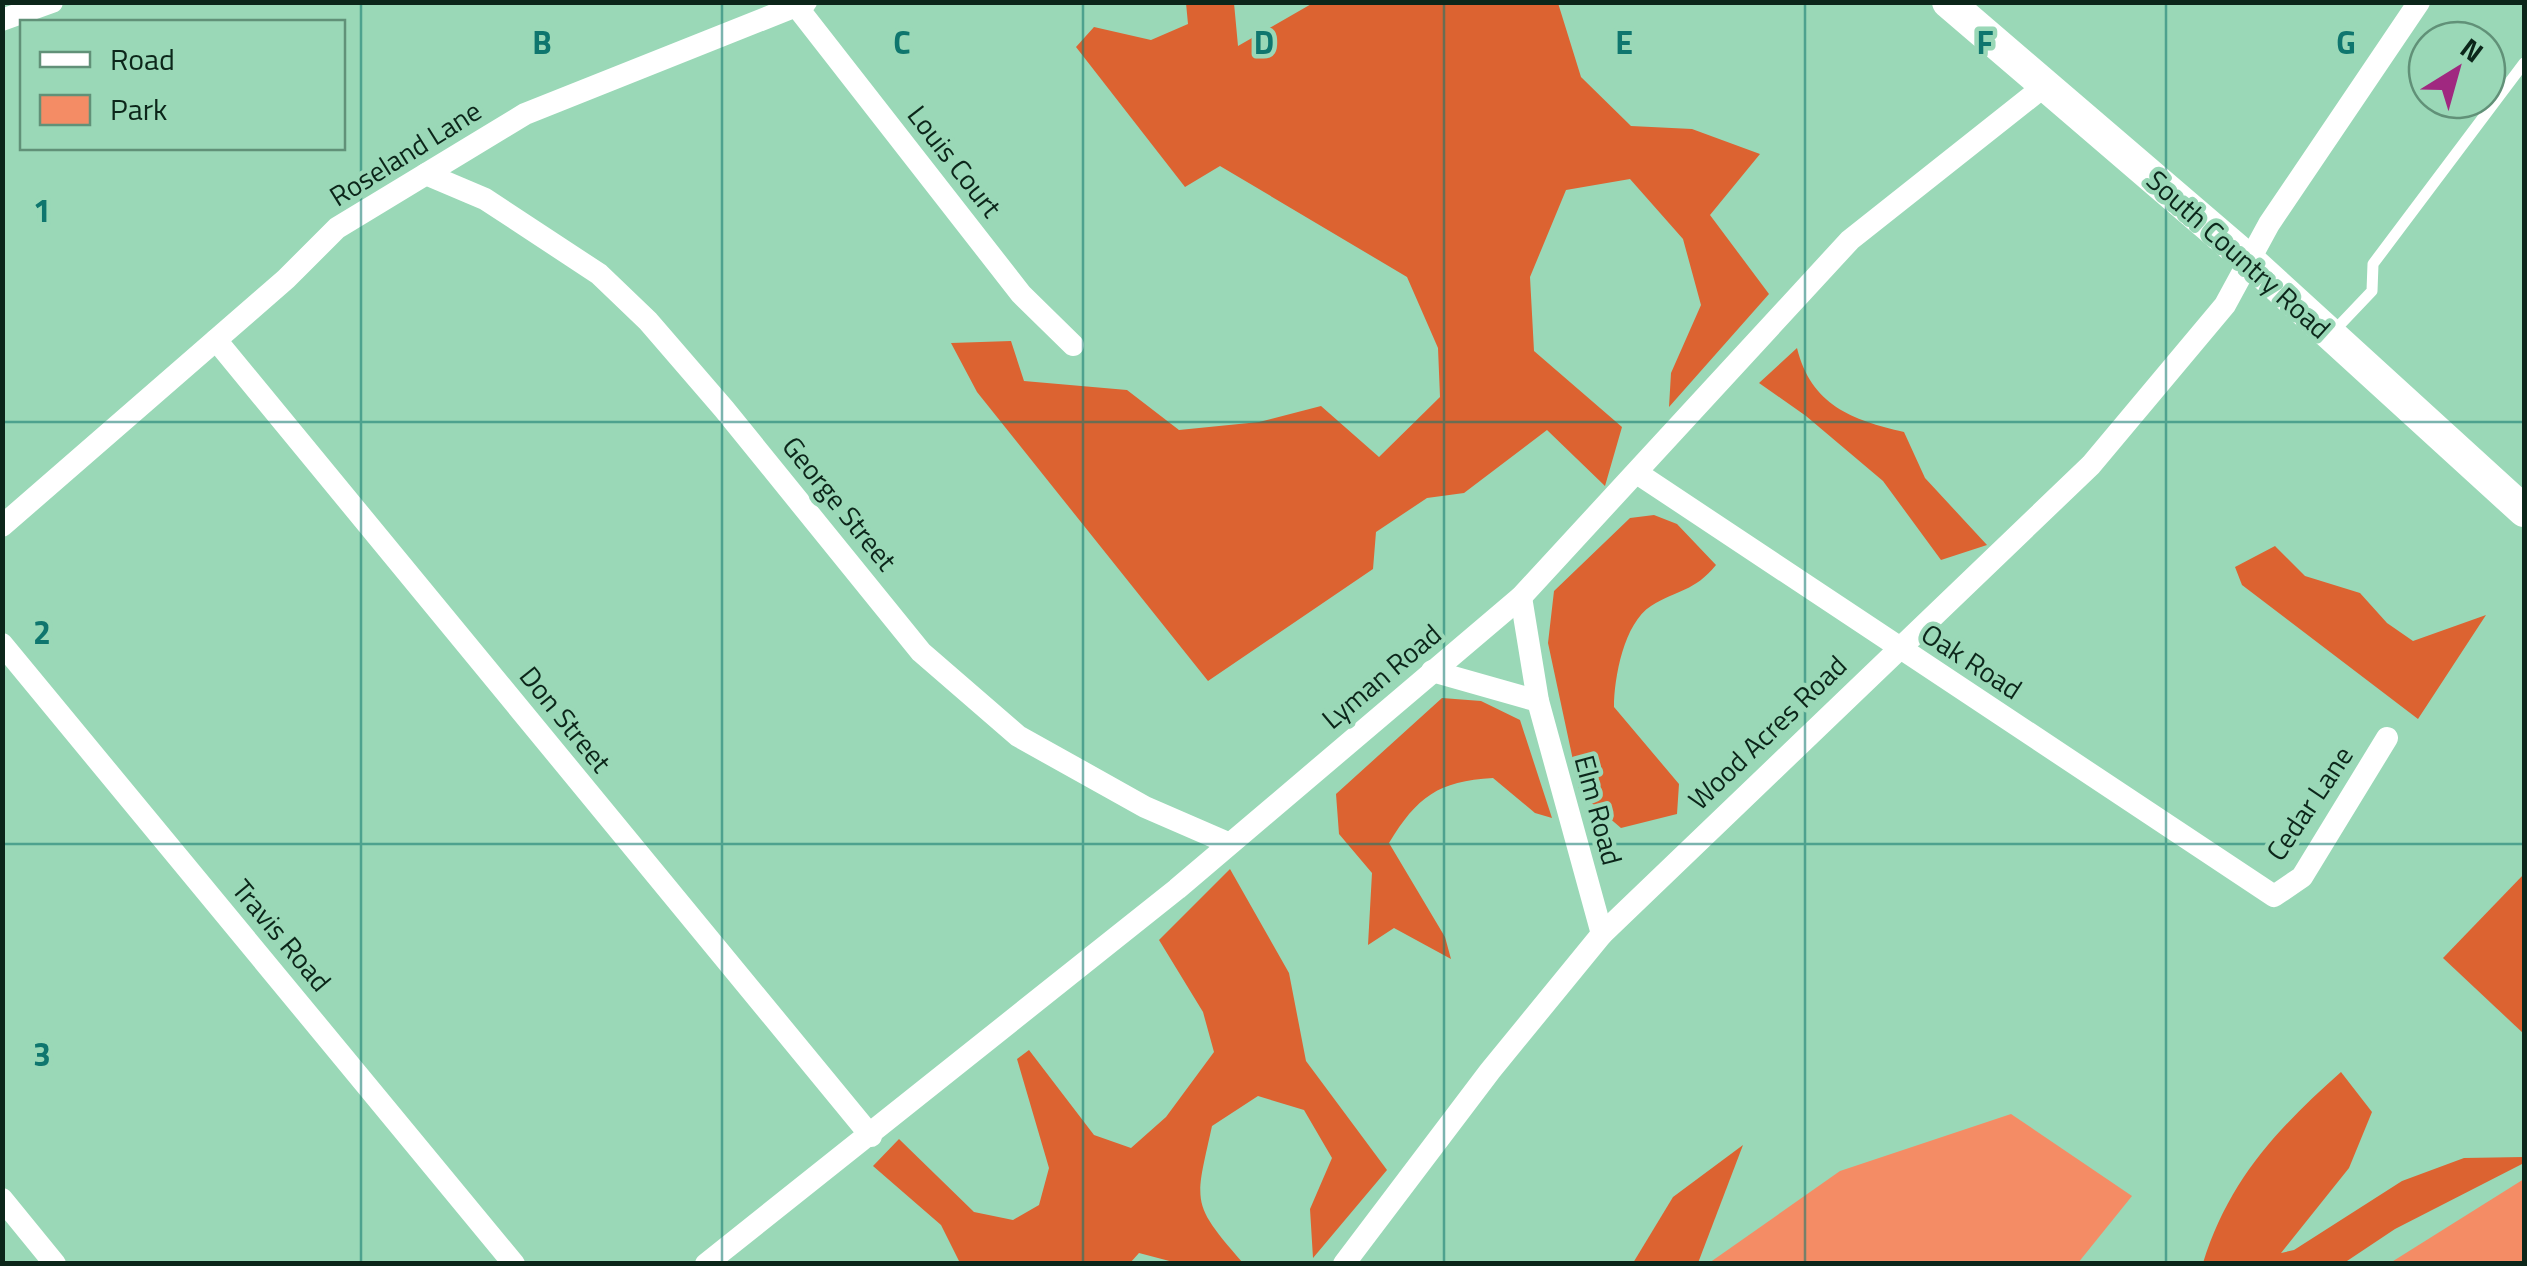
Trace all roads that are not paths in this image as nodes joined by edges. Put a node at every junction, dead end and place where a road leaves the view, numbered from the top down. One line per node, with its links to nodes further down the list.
1 (52, 2): 5 (street)
2 (1948, 2): 7 (main road, South Country Road)
3 (2419, 2): 9 (street, Wood Acres Road)
4 (802, 5): 8 (street, Roseland Lane); 12 (street, Louis Court)
5 (2, 20)
6 (2524, 64): 10 (lane)
7 (2047, 84): 9 (main road, South Country Road); 13 (street, Lyman Road)
8 (426, 174): 11 (street, Roseland Lane); 22 (street, George Street)
9 (2250, 262): 10 (main road, South Country Road); 18 (street, Wood Acres Road)
10 (2330, 335): 14 (main road, South Country Road)
11 (216, 340): 15 (street, Roseland Lane); 25 (street, Don Street)
12 (1074, 346)
13 (1637, 474): 16 (street, Lyman Road); 18 (street, Oak Road)
14 (2524, 510)
15 (2, 526)
16 (1521, 597): 19 (street, Lyman Road); 20 (street, Elm Road)
17 (2, 644): 28 (street, Travis Road)
18 (1897, 647): 23 (street, Oak Road); 24 (street, Wood Acres Road)
19 (1432, 671): 20 (street); 22 (street, Lyman Road)
20 (1538, 701): 24 (street, Elm Road)
21 (2387, 738): 23 (street, Cedar Lane)
22 (1228, 843): 25 (street, Lyman Road)
23 (2274, 896)
24 (1602, 934): 30 (street, Wood Acres Road)
25 (871, 1136): 29 (street, Lyman Road)
26 (2, 1198): 27 (street)
27 (55, 1264)
28 (514, 1264)
29 (706, 1264)
30 (1344, 1264)

